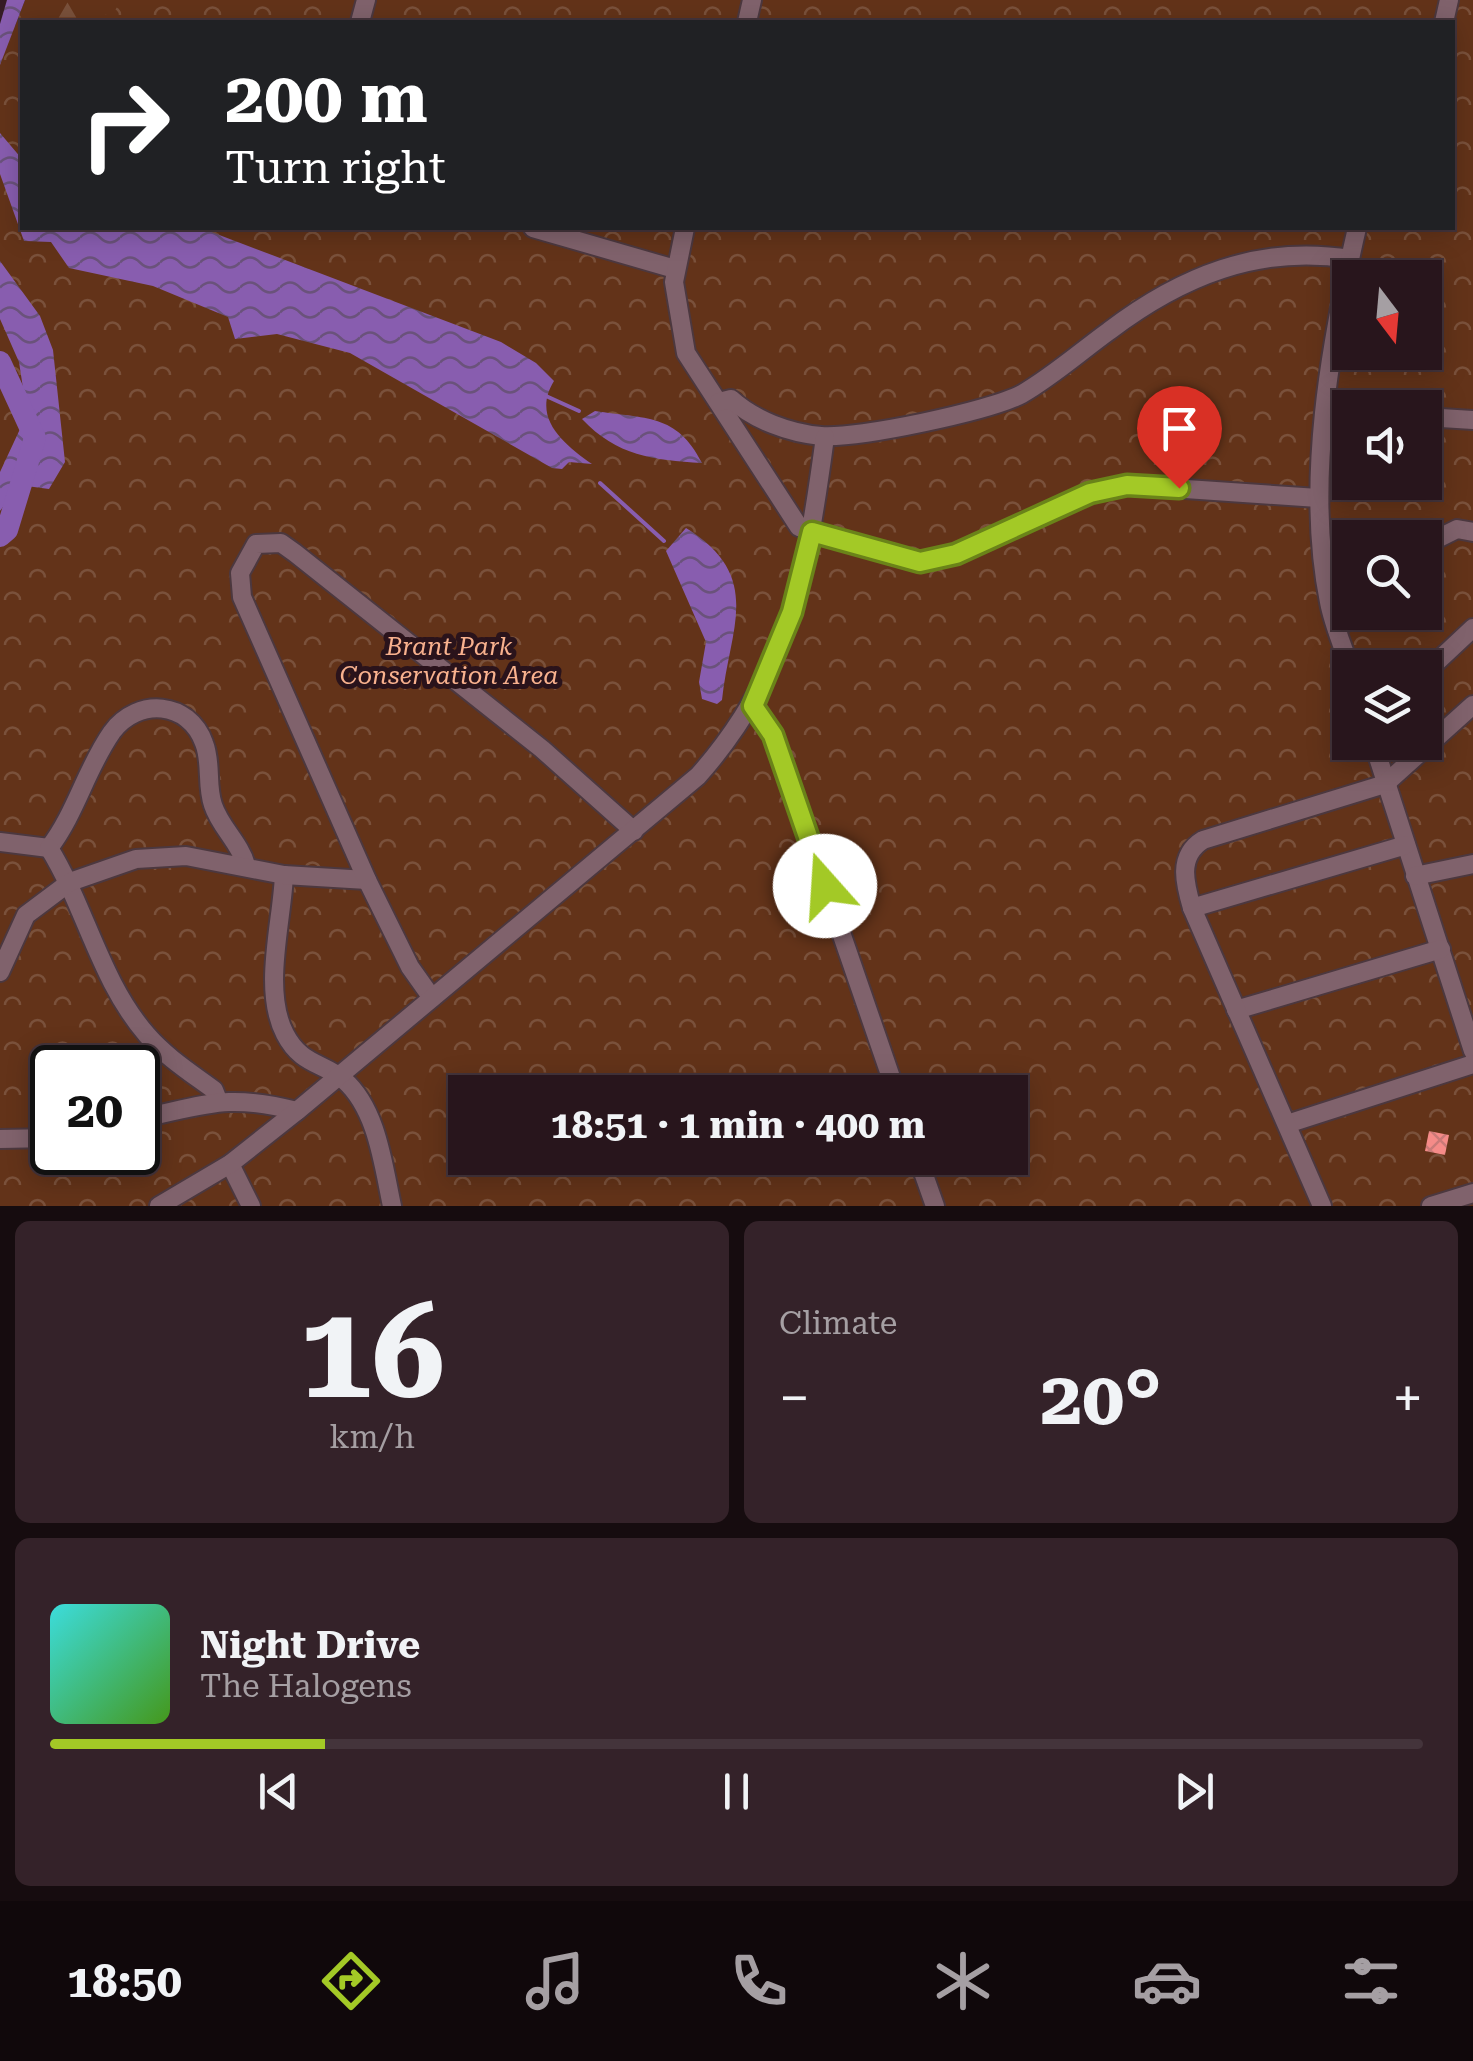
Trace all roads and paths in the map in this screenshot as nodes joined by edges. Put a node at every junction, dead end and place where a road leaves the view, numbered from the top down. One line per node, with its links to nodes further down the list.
1 (541, 230): 5 (lane)
2 (685, 230): 5 (lane)
3 (1357, 230): 4 (lane)
4 (1350, 259): 7 (lane); 11 (lane)
5 (675, 269): 6 (lane)
6 (718, 402): 11 (lane); 13 (lane)
7 (1326, 412): 8 (lane); 12 (lane)
8 (1332, 412)
9 (1442, 418): 10 (lane)
10 (1473, 420)
11 (826, 437): 13 (lane)
12 (1318, 498): 13 (lane); 16 (lane)
13 (812, 532): 20 (lane)
14 (1473, 532): 15 (lane)
15 (1442, 537)
16 (1332, 612)
17 (1473, 628): 18 (lane)
18 (1442, 657)
19 (1473, 705): 22 (lane)
20 (753, 706): 23 (lane); 40 (lane)
21 (1378, 760): 22 (lane)
22 (1385, 784): 25 (lane); 33 (lane)
23 (634, 830): 31 (lane); 36 (lane)
24 (0, 842): 26 (lane)
25 (1406, 845): 30 (lane); 33 (lane)
26 (49, 848): 28 (lane); 32 (lane)
27 (1473, 864): 30 (lane)
28 (246, 865): 29 (lane); 32 (lane)
29 (284, 875): 31 (lane); 41 (lane)
30 (1415, 876): 34 (lane)
31 (367, 880): 36 (lane)
32 (70, 882): 35 (lane); 42 (lane)
33 (1192, 908): 37 (lane)
34 (1441, 950): 37 (lane); 38 (lane)
35 (0, 972)
36 (432, 998): 41 (lane)
37 (1236, 1010): 45 (lane)
38 (1473, 1051)
39 (1473, 1064): 45 (lane)
40 (890, 1075)
41 (340, 1076): 43 (lane); 53 (lane)
42 (218, 1100): 43 (lane); 44 (lane)
43 (297, 1111): 48 (lane)
44 (160, 1114)
45 (1287, 1124): 55 (lane)
46 (30, 1139): 47 (lane)
47 (0, 1140)
48 (230, 1164): 51 (lane); 52 (lane)
49 (924, 1175): 54 (lane)
50 (1473, 1193): 56 (lane)
51 (159, 1206)
52 (251, 1206)
53 (392, 1206)
54 (935, 1206)
55 (1322, 1206)
56 (1431, 1206)

